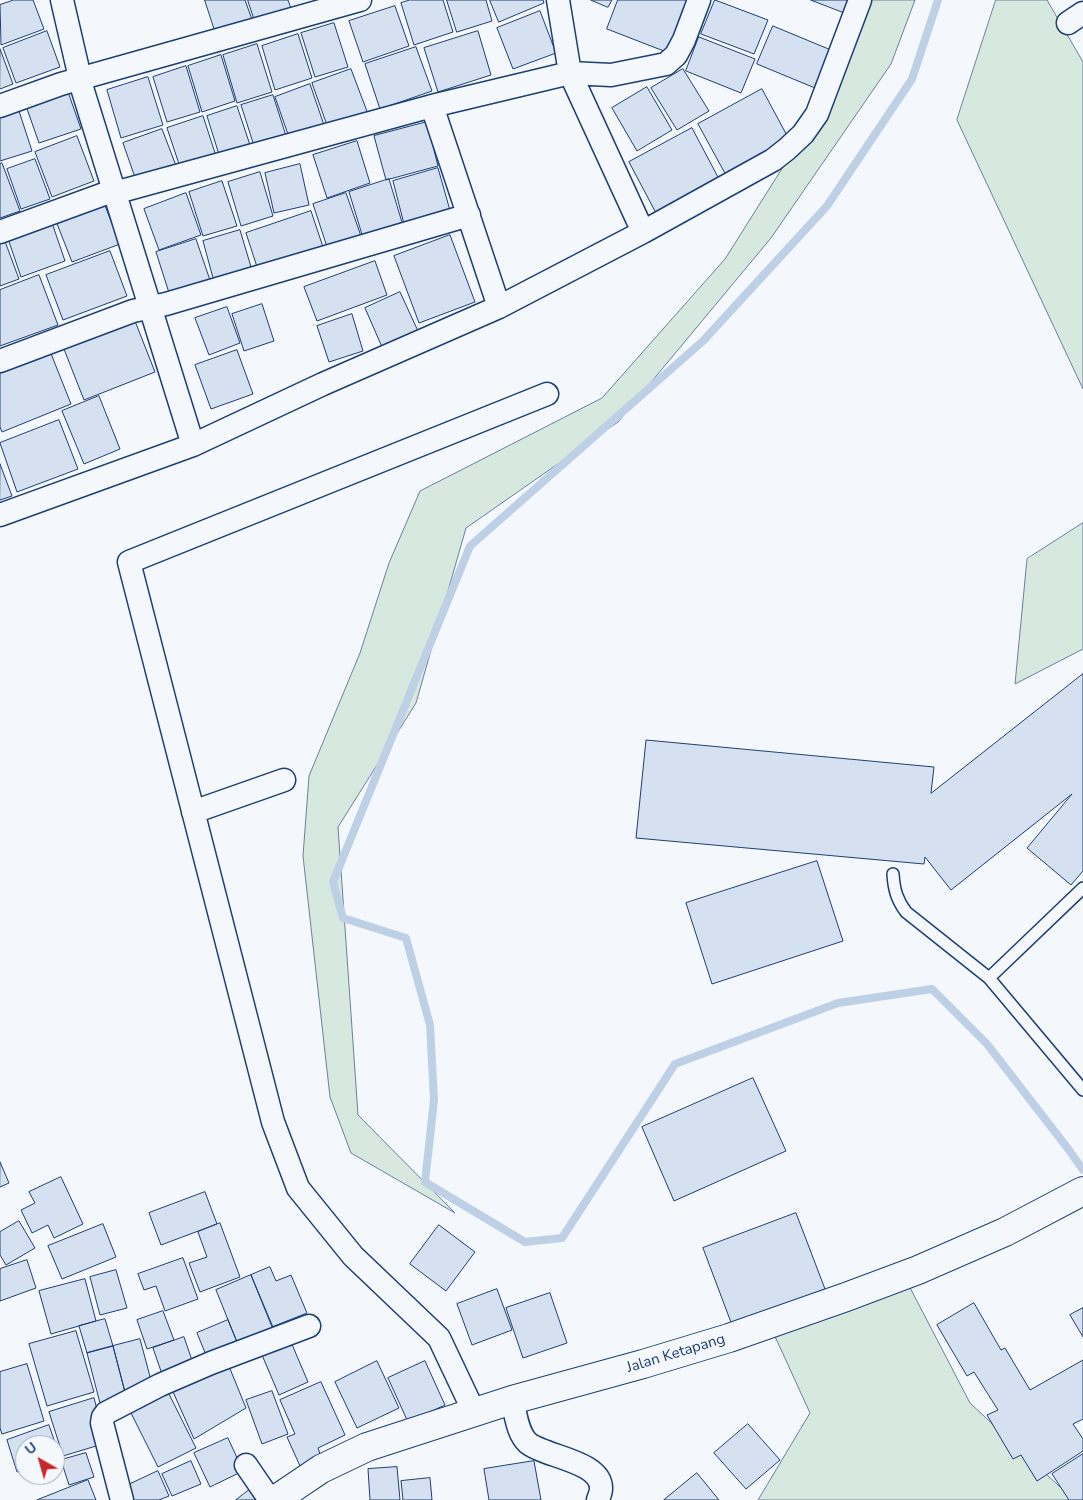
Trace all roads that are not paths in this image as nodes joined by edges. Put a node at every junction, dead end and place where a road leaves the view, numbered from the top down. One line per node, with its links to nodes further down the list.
1 (62, 0): 7 (street)
2 (360, 0): 7 (street)
3 (558, 0): 6 (street)
4 (699, 0): 6 (street)
5 (860, 0): 13 (street)
6 (570, 73): 9 (street); 13 (street)
7 (80, 80): 8 (street); 10 (street)
8 (0, 106)
9 (432, 106): 10 (street); 11 (street)
10 (115, 191): 12 (street); 15 (street)
11 (469, 215): 14 (street); 15 (street)
12 (0, 232)
13 (643, 232): 14 (street)
14 (499, 307): 18 (street)
15 (150, 308): 16 (street); 18 (street)
16 (0, 361)
17 (546, 394): 21 (street)
18 (194, 445): 19 (street)
19 (0, 515)
20 (284, 780): 21 (street)
21 (193, 812): 29 (street)
22 (893, 874): 24 (lane)
23 (1083, 888): 24 (lane)
24 (989, 978): 25 (lane)
25 (1083, 1090)
26 (1079, 1194): 28 (street, Jalan Ketapang)
27 (309, 1326): 31 (street)
28 (512, 1400): 29 (street, Jalan Ketapang); 34 (street)
29 (474, 1412): 33 (street, Jalan Ketapang)
30 (246, 1465): 32 (street)
31 (122, 1500)
32 (270, 1500)
33 (275, 1500)
34 (598, 1500)

